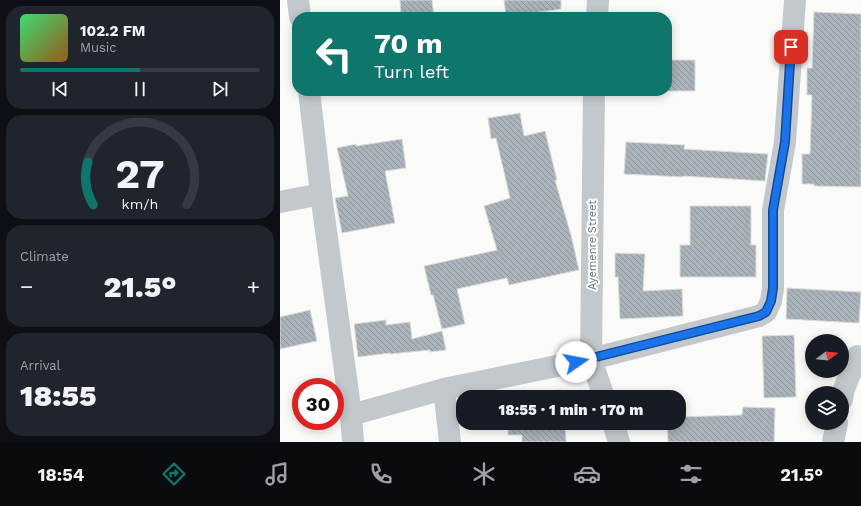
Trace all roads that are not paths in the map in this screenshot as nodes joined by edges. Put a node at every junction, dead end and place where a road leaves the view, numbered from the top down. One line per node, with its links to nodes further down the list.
1 (298, 0): 4 (street)
2 (598, 0): 5 (street)
3 (794, 0): 11 (street)
4 (299, 12)
5 (597, 12)
6 (310, 96): 8 (street)
7 (594, 96): 11 (street, Ayemenre Street)
8 (321, 194): 9 (street); 15 (street)
9 (280, 202)
10 (857, 356): 12 (street)
11 (591, 358): 13 (street); 14 (street, Ayemenre Street)
12 (845, 386)
13 (444, 390): 15 (street); 19 (street)
14 (602, 390)
15 (351, 415): 18 (street)
16 (616, 430): 20 (street)
17 (836, 430): 21 (street)
18 (354, 442)
19 (450, 442)
20 (620, 442)
21 (833, 442)

